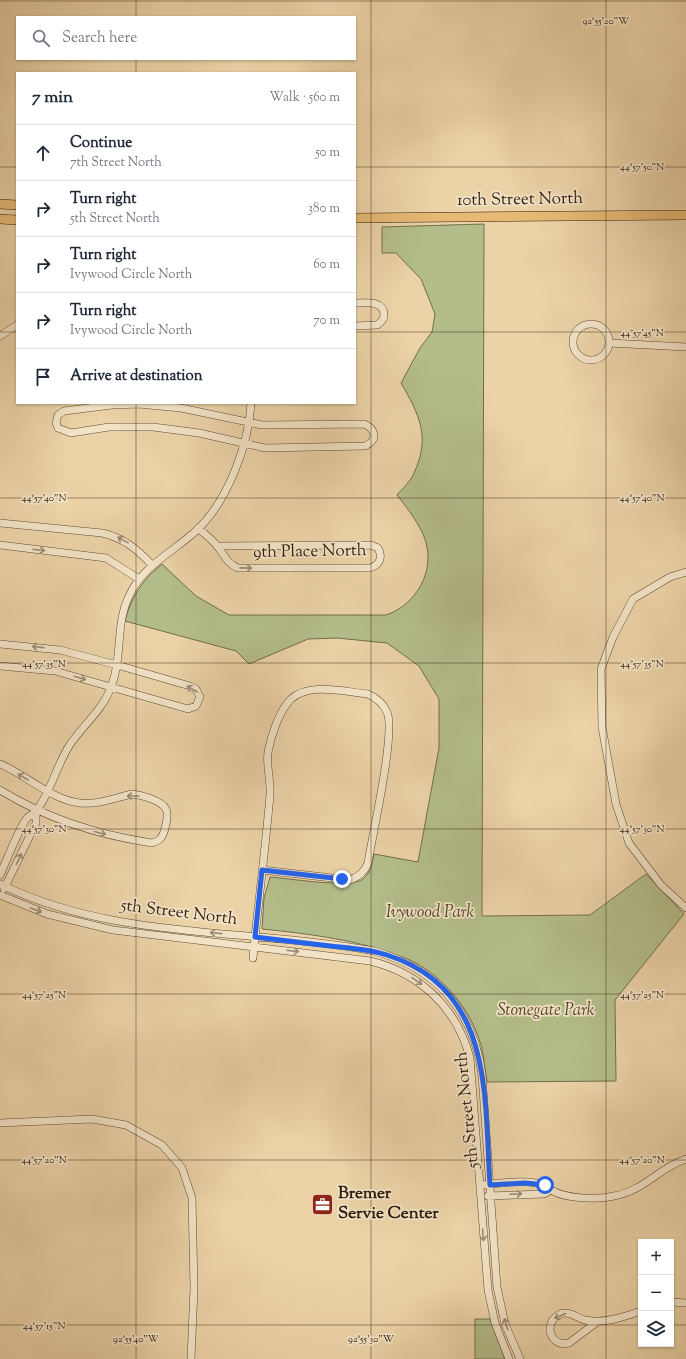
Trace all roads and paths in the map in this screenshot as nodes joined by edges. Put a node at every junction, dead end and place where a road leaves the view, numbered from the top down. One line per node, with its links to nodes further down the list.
1 (0, 204): 2 (main road)
2 (16, 205)
3 (686, 215): 4 (main road, 10th Street North)
4 (356, 218)
5 (0, 219): 6 (main road)
6 (16, 220)
7 (356, 303): 9 (street)
8 (16, 326): 10 (street)
9 (356, 326)
10 (0, 336)
11 (609, 343): 11 (street); 12 (street)
12 (686, 347)
13 (251, 404): 14 (street)
14 (248, 422): 15 (street); 15 (street); 15 (street)
15 (244, 444): 17 (street)
16 (0, 523): 20 (street, one-way to 16)
17 (198, 528): 19 (street, 9th Place North); 20 (street)
18 (0, 545): 22 (street, one-way to 22)
19 (218, 546): 19 (street, 9th Place North, one-way to 19)
20 (152, 566): 22 (street)
21 (686, 572): 35 (street)
22 (139, 579): 24 (street)
23 (0, 644): 24 (street, one-way to 23)
24 (117, 665): 26 (street); 26 (street, one-way to 24)
25 (0, 666): 26 (street, one-way to 26)
26 (111, 687): 29 (street)
27 (0, 764): 29 (street, one-way to 27)
28 (0, 790): 30 (street)
29 (47, 790): 30 (street); 30 (street, one-way to 29)
30 (36, 811): 32 (street); 33 (street, one-way to 30)
31 (262, 870): 31 (street); 36 (street)
32 (0, 875)
33 (3, 885): 34 (street); 36 (street, 5th Street North, one-way to 33)
34 (0, 894): 37 (street, 5th Street North, one-way to 37)
35 (686, 908)
36 (255, 937): 37 (street); 42 (street, 5th Street North)
37 (254, 947): 38 (street); 41 (street, 5th Street North, one-way to 41)
38 (253, 958)
39 (0, 1122): 50 (street)
40 (686, 1159): 43 (street)
41 (480, 1185): 42 (street); 44 (street, 5th Street North)
42 (490, 1185): 43 (street); 45 (street, 5th Street North)
43 (551, 1190): 45 (street, one-way to 43)
44 (481, 1196): 45 (street); 51 (street, 5th Street North, one-way to 51)
45 (491, 1196): 52 (street, 5th Street North, one-way to 45)
46 (674, 1302): 47 (street)
47 (686, 1303)
48 (638, 1311): 49 (street)
49 (596, 1322): 49 (street, one-way to 49)
50 (191, 1359)
51 (509, 1359)
52 (520, 1359)

